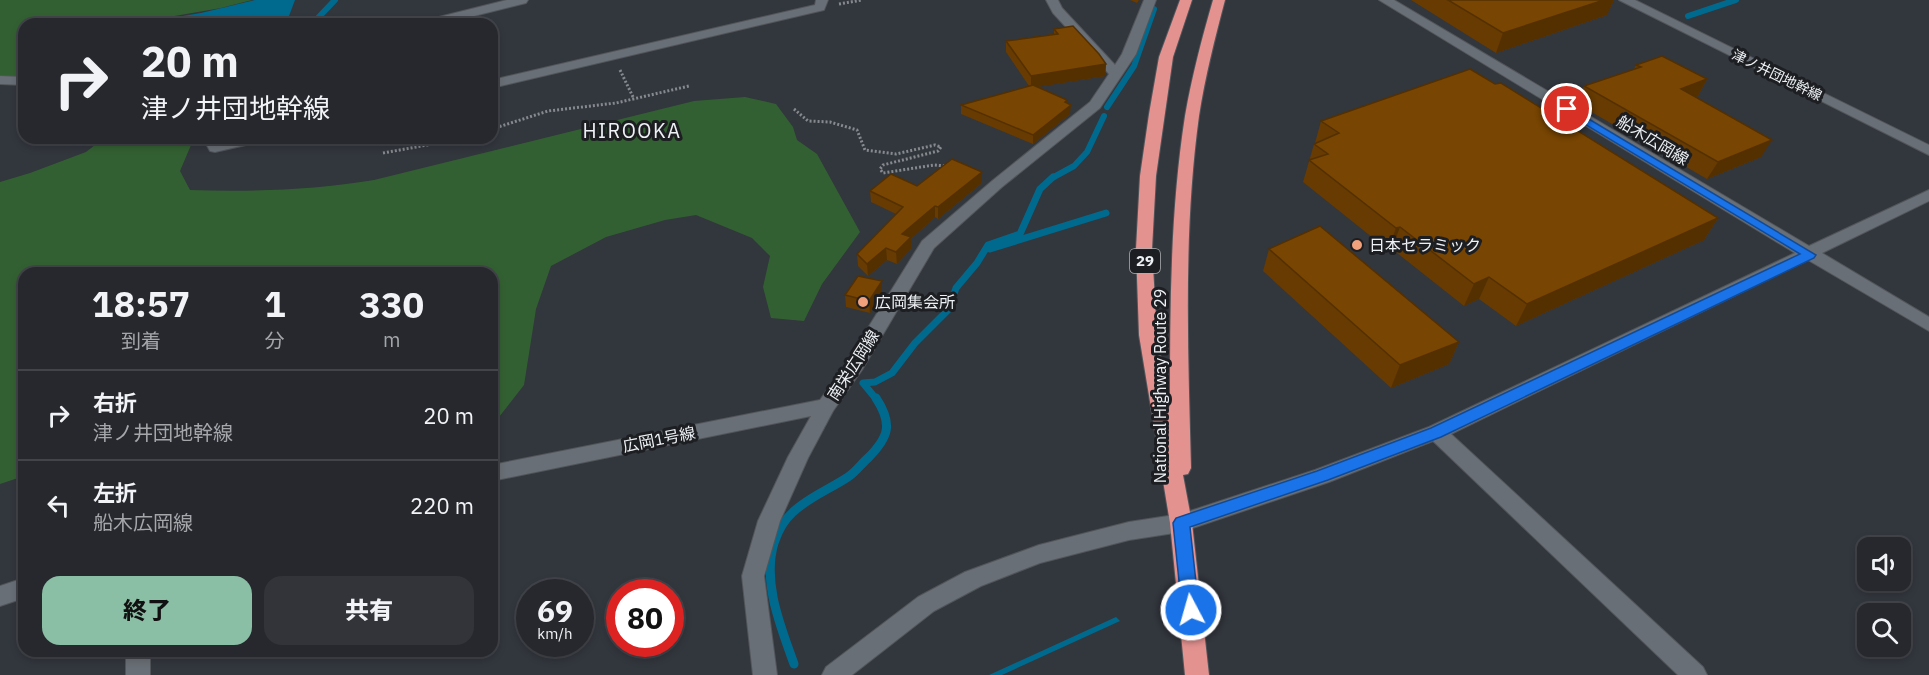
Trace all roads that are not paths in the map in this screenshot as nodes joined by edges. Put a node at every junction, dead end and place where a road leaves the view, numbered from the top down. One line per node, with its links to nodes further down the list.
1 (522, 0): 9 (street)
2 (822, 0): 13 (street)
3 (1052, 0): 10 (street)
4 (1150, 0): 10 (street, 南栄広岡線)
5 (1186, 0): 23 (highway, National Highway Route 29 / 29)
6 (1219, 0): 23 (highway, National Highway Route 29 / 29)
7 (1385, 0): 18 (street, 船木広岡線)
8 (1625, 0): 16 (street, 津ノ井団地幹線)
9 (451, 18)
10 (1117, 75): 20 (street, 南栄広岡線)
11 (0, 80): 12 (street)
12 (18, 81)
13 (498, 83)
14 (213, 144): 15 (street)
15 (232, 144)
16 (1929, 151)
17 (1929, 195): 18 (street)
18 (1809, 255): 19 (street, 船木広岡線); 21 (street)
19 (1929, 325)
20 (826, 406): 22 (street, 広岡1号線); 28 (street, 南栄広岡線)
21 (1436, 432): 23 (street); 31 (street)
22 (498, 472)
23 (1181, 523): 29 (street); 30 (highway, National Highway Route 29 / 29)
24 (18, 590): 25 (street)
25 (0, 596)
26 (138, 657): 27 (street)
27 (138, 675)
28 (765, 675)
29 (834, 675)
30 (1197, 675)
31 (1695, 675)

